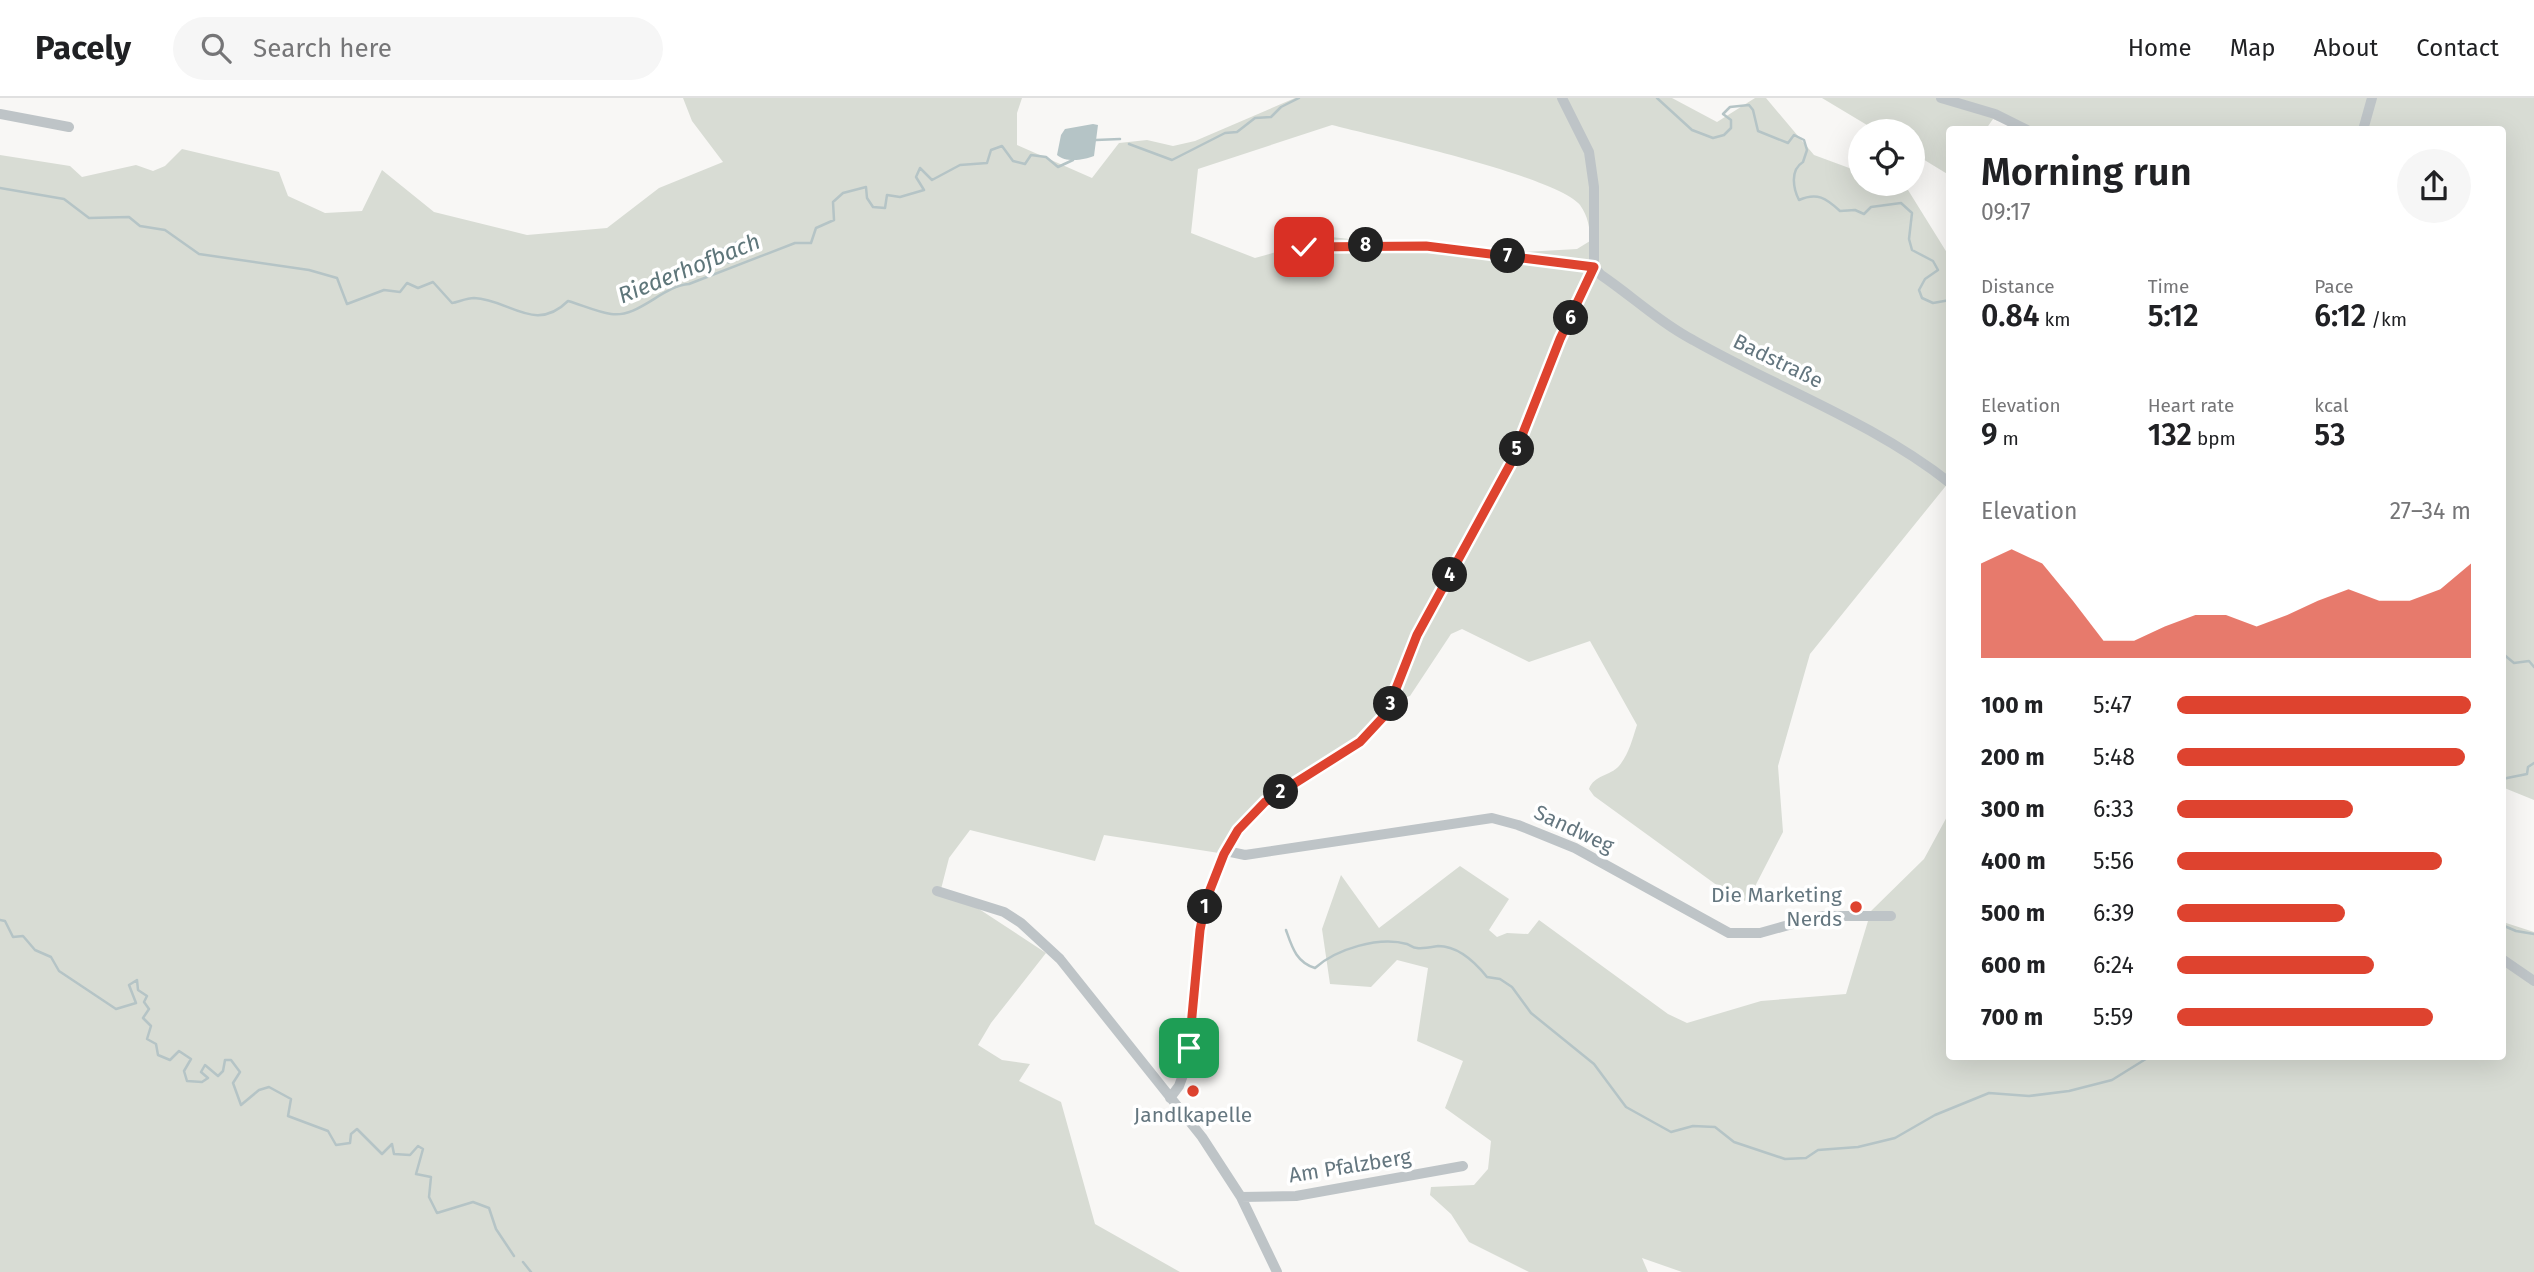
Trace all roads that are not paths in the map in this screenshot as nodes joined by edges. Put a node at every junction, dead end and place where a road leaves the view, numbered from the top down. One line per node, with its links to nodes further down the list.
1 (1562, 98): 9 (street)
2 (1941, 98): 5 (street)
3 (2372, 98): 6 (street)
4 (0, 114): 7 (street)
5 (2019, 126)
6 (2364, 126)
7 (69, 127)
8 (1304, 247): 9 (street)
9 (1594, 267): 10 (street, Badstraße); 11 (street)
10 (1946, 480)
11 (1226, 851): 13 (street, Sandweg); 16 (street)
12 (937, 891): 16 (street)
13 (1891, 916)
14 (2506, 962): 15 (street)
15 (2534, 981)
16 (1170, 1098): 18 (street)
17 (1463, 1166): 18 (street, Am Pfalzberg)
18 (1241, 1197): 19 (street)
19 (1277, 1272)

